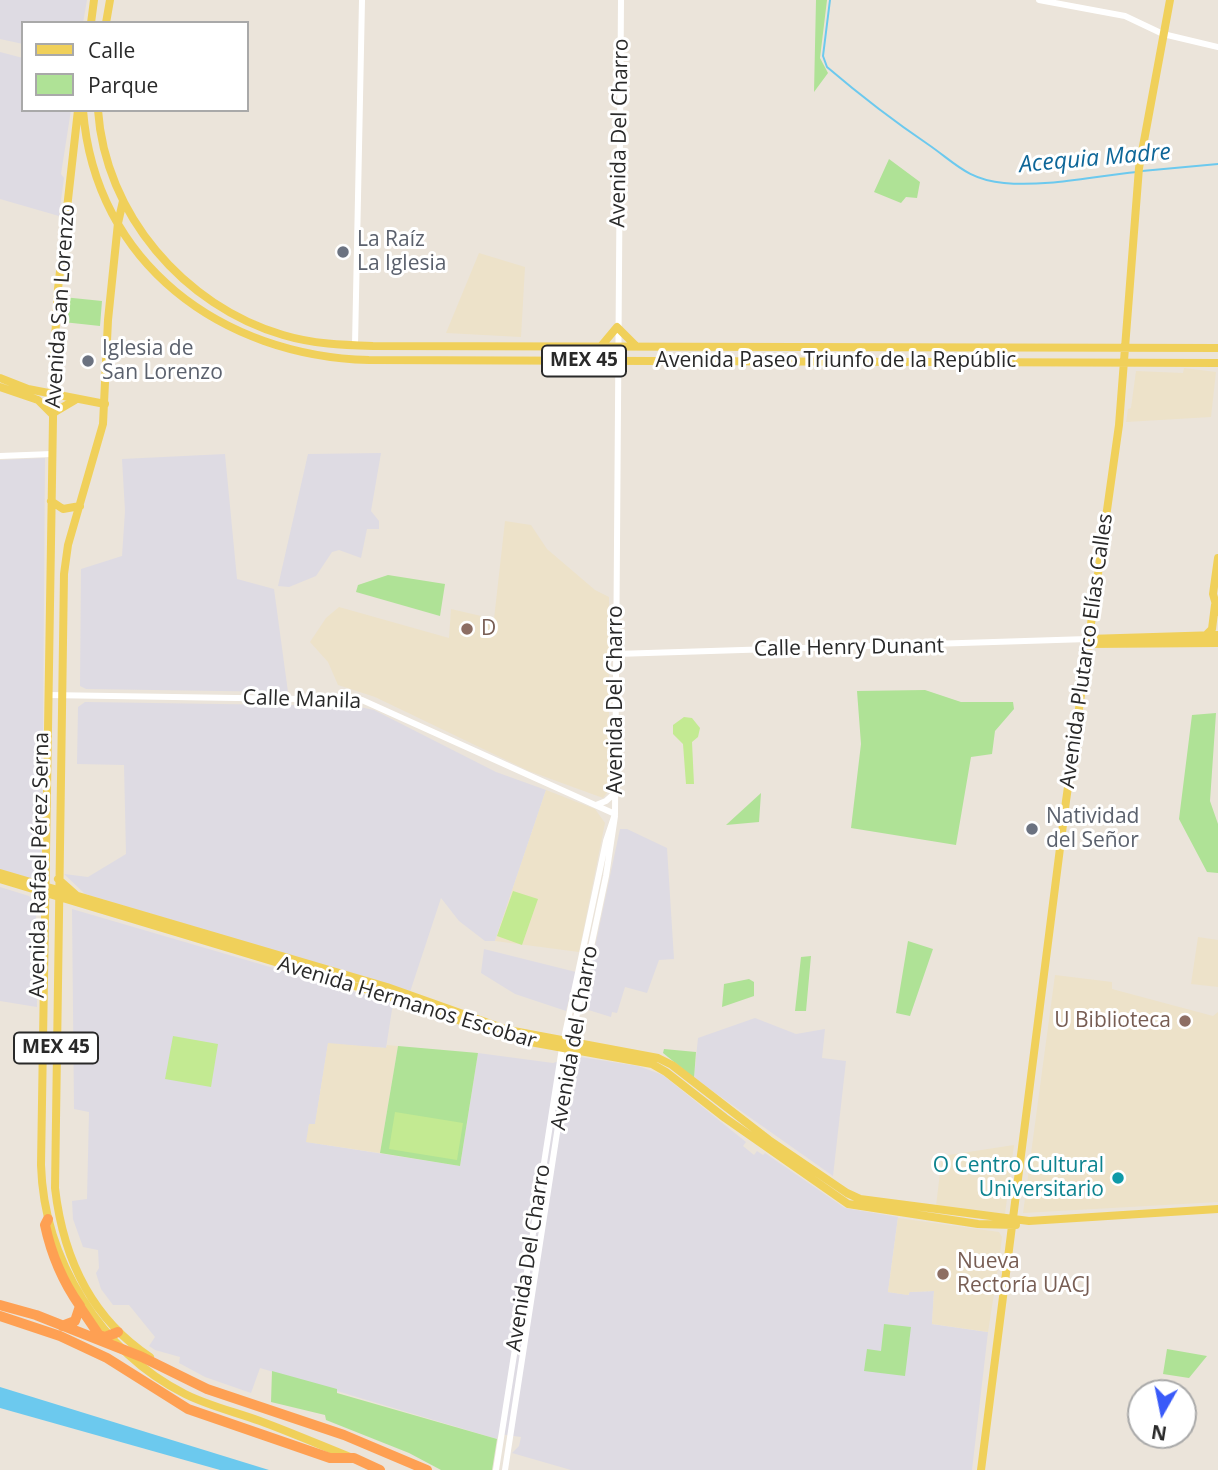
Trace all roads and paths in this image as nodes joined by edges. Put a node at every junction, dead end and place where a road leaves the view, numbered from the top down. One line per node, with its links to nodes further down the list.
1 (94, 0): 7 (main road)
2 (110, 0): 8 (main road)
3 (362, 0): 18 (street)
4 (1039, 0): 9 (street)
5 (1170, 0): 9 (main road, Avenida Plutarco Elías Calles)
6 (621, 1): 17 (street, Avenida Del Charro)
7 (91, 21)
8 (106, 21)
9 (1163, 34): 10 (street); 16 (main road, Avenida Plutarco Elías Calles)
10 (1218, 47)
11 (81, 112): 15 (main road, Avenida Paseo Triunfo de la Repúblic / MEX 45)
12 (81, 112): 37 (main road, Avenida San Lorenzo / MEX 45)
13 (98, 112): 14 (main road, MEX 45)
14 (123, 201): 15 (main road, MEX 45); 18 (main road, MEX 45)
15 (118, 223): 28 (main road, Avenida Paseo Triunfo de la Repúblic / MEX 45); 40 (main road, MEX 45)
16 (1128, 326): 25 (main road); 26 (main road, Avenida Plutarco Elías Calles)
17 (618, 327): 20 (main road); 21 (street, Avenida Del Charro); 22 (main road)
18 (355, 345): 19 (main road, MEX 45); 28 (main road)
19 (373, 346): 20 (main road, MEX 45); 29 (main road)
20 (599, 346): 21 (main road, MEX 45)
21 (618, 346): 22 (main road, MEX 45); 30 (street, Avenida Del Charro)
22 (638, 346): 23 (main road, MEX 45)
23 (824, 346): 24 (main road, MEX 45); 31 (main road)
24 (961, 347): 25 (main road, MEX 45); 32 (main road)
25 (1104, 347): 26 (main road, MEX 45)
26 (1126, 348): 27 (main road, MEX 45); 33 (main road, Avenida Plutarco Elías Calles)
27 (1218, 348)
28 (343, 358): 29 (main road, Avenida Paseo Triunfo de la Repúblic / MEX 45)
29 (369, 360): 30 (main road, Avenida Paseo Triunfo de la Repúblic / MEX 45)
30 (618, 361): 31 (main road, Avenida Paseo Triunfo de la Repúblic / MEX 45); 53 (street, Avenida Del Charro)
31 (817, 361): 32 (main road, Avenida Paseo Triunfo de la Repúblic / MEX 45)
32 (948, 362): 33 (main road, Avenida Paseo Triunfo de la Repúblic / MEX 45)
33 (1125, 362): 34 (main road, Avenida Paseo Triunfo de la Repúblic / MEX 45); 51 (main road, Avenida Plutarco Elías Calles)
34 (1218, 363)
35 (0, 378): 37 (main road)
36 (0, 387): 41 (main road)
37 (54, 395): 38 (main road); 41 (main road, Avenida San Lorenzo / MEX 45)
38 (75, 400): 39 (main road); 41 (main road)
39 (90, 402): 40 (main road); 42 (main road)
40 (105, 404): 42 (main road, MEX 45)
41 (53, 414): 43 (main road, Avenida San Lorenzo / MEX 45)
42 (100, 439): 46 (main road, MEX 45)
43 (52, 454): 44 (street); 45 (main road, Avenida San Lorenzo / MEX 45)
44 (0, 456)
45 (51, 501): 46 (main road); 54 (main road, Avenida Rafael Pérez Serna / MEX 45)
46 (80, 506): 55 (main road, Avenida Rafael Pérez Serna / MEX 45)
47 (1218, 558): 48 (main road)
48 (1216, 608): 49 (main road)
49 (1206, 635): 50 (main road, Calle Henry Dunant); 51 (main road, Calle Henry Dunant)
50 (1218, 635)
51 (1086, 642): 52 (main road, Calle Henry Dunant); 53 (street, Calle Henry Dunant); 77 (main road, Avenida Plutarco Elías Calles)
52 (1218, 643)
53 (616, 654): 56 (street, Avenida Del Charro)
54 (48, 695): 55 (street, Calle Manila); 59 (main road, Avenida Rafael Pérez Serna / MEX 45)
55 (61, 695): 57 (street, Calle Manila); 62 (main road, Avenida Rafael Pérez Serna / MEX 45)
56 (616, 792): 57 (street); 58 (street, Avenida Del Charro)
57 (596, 805): 58 (street, Calle Manila)
58 (615, 814): 68 (street, Avenida del Charro)
59 (46, 870): 63 (main road); 64 (main road, Avenida Rafael Pérez Serna / MEX 45)
60 (0, 873): 63 (main road, Avenida Hermanos Escobar)
61 (0, 879): 64 (main road, Avenida Hermanos Escobar)
62 (58, 879): 65 (main road, Avenida Rafael Pérez Serna / MEX 45); 66 (main road)
63 (27, 881): 64 (main road, Avenida Hermanos Escobar)
64 (46, 891): 65 (main road, Avenida Hermanos Escobar); 76 (main road, Avenida Rafael Pérez Serna / MEX 45)
65 (58, 894): 66 (main road, Avenida Hermanos Escobar); 67 (main road, Avenida Hermanos Escobar); 82 (main road, Avenida Rafael Pérez Serna / MEX 45)
66 (76, 895): 67 (main road, Avenida Hermanos Escobar)
67 (118, 911): 68 (main road, Avenida Hermanos Escobar)
68 (567, 1045): 69 (main road, Avenida Hermanos Escobar); 70 (street, Avenida Del Charro)
69 (602, 1051): 71 (main road, Avenida Hermanos Escobar); 72 (main road, Avenida Hermanos Escobar)
70 (561, 1080): 87 (street, Avenida Del Charro); 88 (street, Avenida del Charro)
71 (811, 1178): 72 (main road); 75 (main road, Avenida Hermanos Escobar)
72 (860, 1199): 74 (main road, Avenida Hermanos Escobar)
73 (1218, 1209): 77 (main road, Avenida Hermanos Escobar)
74 (958, 1214): 75 (main road); 77 (main road, Avenida Hermanos Escobar)
75 (919, 1215): 77 (main road, Avenida Hermanos Escobar)
76 (48, 1219): 79 (highway); 84 (main road, Avenida Rafael Pérez Serna / MEX 45)
77 (1012, 1223): 89 (main road, Avenida Plutarco Elías Calles)
78 (0, 1305): 81 (highway)
79 (80, 1306): 81 (highway); 82 (highway)
80 (0, 1316): 84 (highway)
81 (61, 1326): 83 (highway)
82 (118, 1332): 83 (main road, Avenida Rafael Pérez Serna / MEX 45)
83 (167, 1368): 86 (highway, Avenida Rafael Pérez Serna / MEX 45)
84 (354, 1458): 85 (highway, MEX 45)
85 (380, 1470)
86 (427, 1470)
87 (496, 1470)
88 (505, 1470)
89 (981, 1470)

